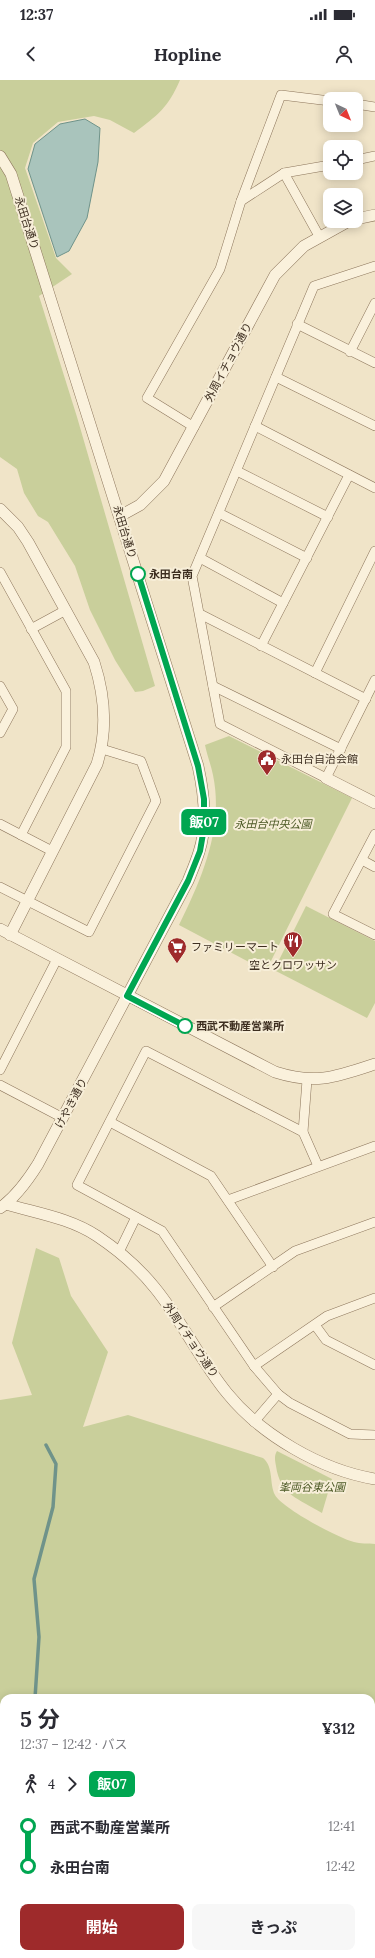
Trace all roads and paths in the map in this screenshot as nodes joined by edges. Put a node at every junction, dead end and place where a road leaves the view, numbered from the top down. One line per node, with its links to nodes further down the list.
1 (323, 100): 9 (street)
2 (363, 105): 3 (street)
3 (375, 107)
4 (0, 156): 28 (street, 永田台通り)
5 (375, 156): 6 (street)
6 (363, 159)
7 (323, 166): 8 (street)
8 (284, 173): 9 (street); 13 (street)
9 (241, 201): 22 (street)
10 (375, 215): 11 (street)
11 (363, 218)
12 (335, 228): 13 (street, 外周イチョウ通り)
13 (319, 236): 22 (street, 外周イチョウ通り)
14 (375, 266): 16 (street)
15 (375, 302): 17 (street)
16 (297, 324): 17 (street); 19 (street)
17 (350, 352): 18 (street)
18 (375, 363)
19 (276, 376): 20 (street); 21 (street)
20 (255, 426): 23 (street); 24 (street)
21 (375, 426)
22 (194, 427): 28 (street, 外周イチョウ通り)
23 (237, 471): 27 (street); 29 (street)
24 (349, 475): 25 (street); 29 (street)
25 (375, 488)
26 (0, 509): 35 (street)
27 (219, 513): 31 (street); 32 (street)
28 (120, 516): 60 (street, 永田台通り)
29 (328, 517): 32 (street)
30 (375, 551): 39 (street)
31 (200, 558): 34 (street); 36 (street)
32 (307, 558): 34 (street)
33 (0, 572): 37 (street)
34 (283, 603): 38 (street)
35 (66, 610): 37 (street); 45 (street)
36 (200, 614): 38 (street); 42 (street)
37 (31, 629): 51 (street)
38 (261, 646): 39 (street)
39 (315, 673): 43 (street)
40 (375, 680): 43 (street)
41 (0, 686): 44 (street)
42 (213, 686): 46 (street); 47 (street)
43 (366, 699): 46 (street)
44 (0, 733)
45 (102, 749): 52 (street); 56 (street)
46 (341, 749): 47 (street)
47 (326, 778): 48 (street)
48 (375, 803)
49 (0, 824): 51 (street)
50 (375, 834): 53 (street)
51 (21, 835): 52 (street)
52 (52, 851): 56 (street)
53 (362, 860): 54 (street); 58 (street)
54 (375, 867)
55 (0, 887): 56 (street)
56 (27, 901): 57 (street)
57 (5, 932): 59 (street)
58 (375, 935)
59 (57, 959): 60 (street); 62 (street)
60 (127, 996): 63 (street); 65 (street, けやき通り)
61 (375, 1064): 63 (street)
62 (0, 1070)
63 (307, 1080): 67 (street)
64 (0, 1085): 65 (street)
65 (63, 1118): 71 (street, けやき通り)
66 (110, 1122): 67 (street); 70 (street); 72 (street)
67 (303, 1132): 69 (street)
68 (375, 1146): 69 (street)
69 (318, 1166): 70 (street)
70 (228, 1200): 75 (street)
71 (3, 1206): 74 (street, 外周イチョウ通り)
72 (136, 1217): 74 (street); 77 (street)
73 (375, 1222): 75 (street)
74 (119, 1252): 82 (street, 外周イチョウ通り)
75 (273, 1267): 77 (street)
76 (375, 1298): 78 (street)
77 (213, 1307): 80 (street)
78 (315, 1325): 79 (street); 80 (street)
79 (375, 1365)
80 (254, 1366): 81 (street)
81 (278, 1394): 82 (street); 83 (street)
82 (254, 1422): 84 (street, 外周イチョウ通り)
83 (375, 1434)
84 (375, 1479)

